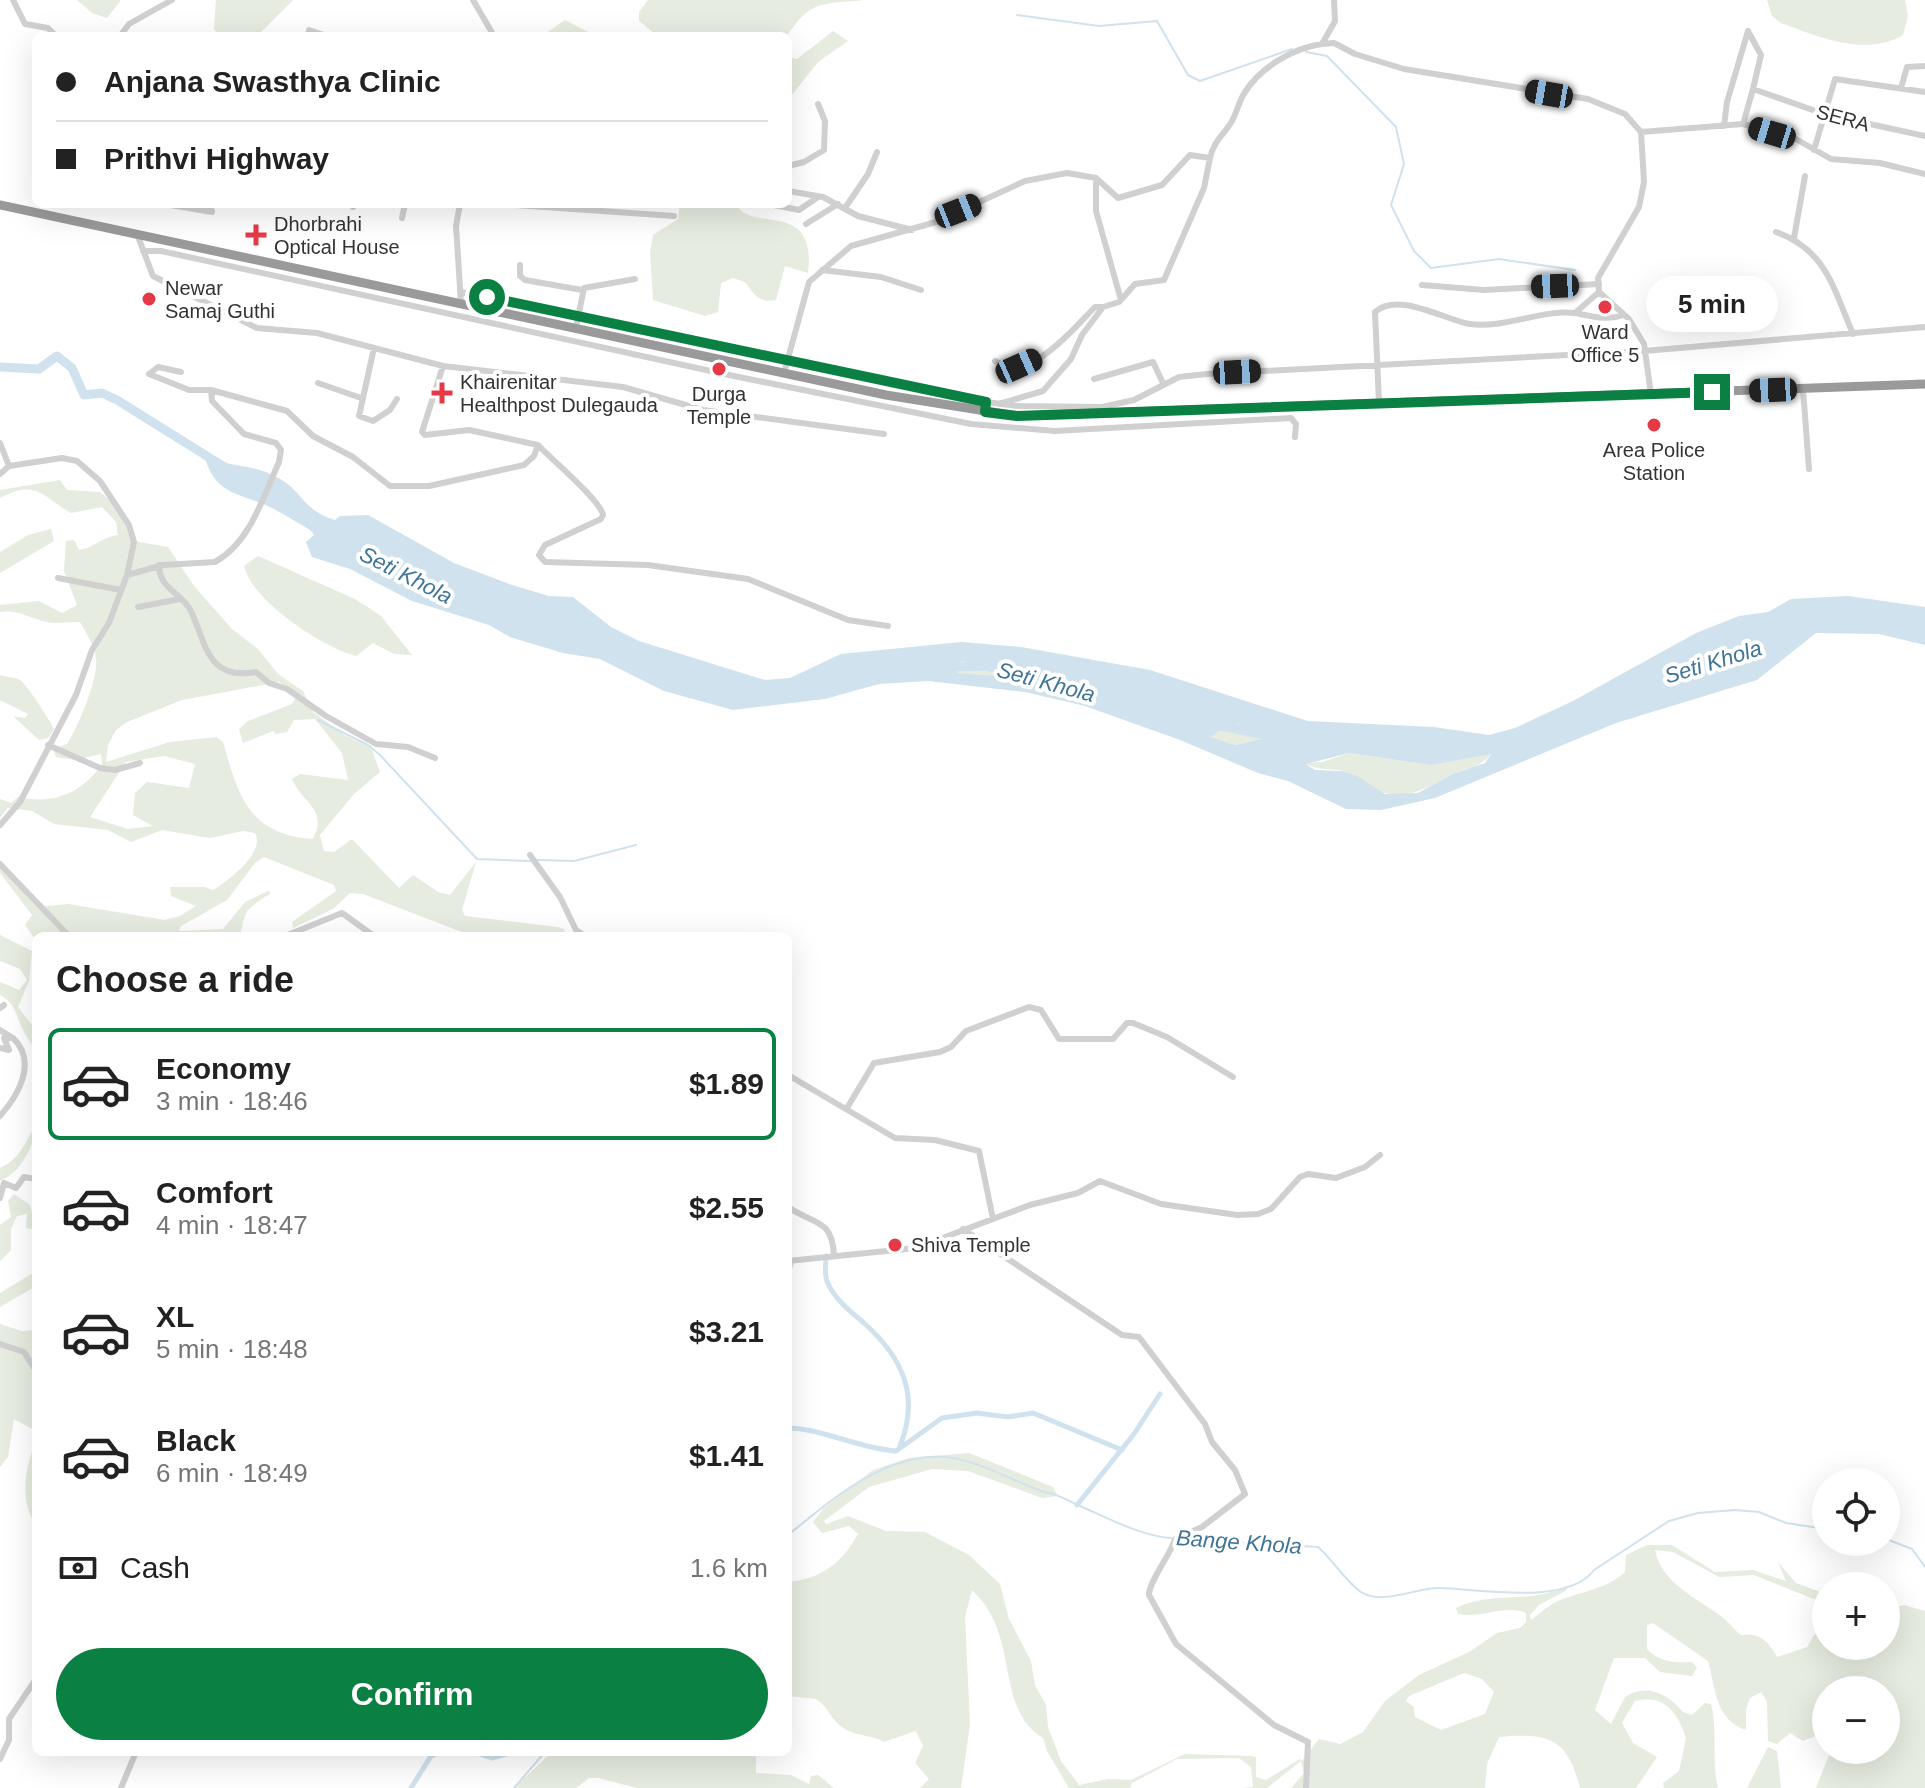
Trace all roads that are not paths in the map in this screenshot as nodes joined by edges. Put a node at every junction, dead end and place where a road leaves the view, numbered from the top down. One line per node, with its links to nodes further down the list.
1 (13, 0): 5 (street)
2 (172, 0): 6 (street)
3 (473, 0): 7 (street)
4 (1334, 0): 8 (street)
5 (52, 32)
6 (123, 32)
7 (492, 32)
8 (1322, 44): 17 (street); 21 (street)
9 (1925, 66): 10 (street)
10 (1901, 88): 12 (street); 14 (street)
11 (1753, 89): 14 (street, SERA); 15 (street); 16 (street)
12 (1925, 92)
13 (818, 104): 22 (street)
14 (1824, 114): 18 (street, SERA); 19 (street)
15 (1743, 124): 16 (street, SERA); 19 (street, SERA)
16 (1724, 126): 17 (street, SERA)
17 (1641, 132): 50 (street)
18 (1925, 136)
19 (1814, 150): 23 (street, SERA)
20 (877, 152): 29 (street)
21 (1210, 158): 25 (street); 54 (street)
22 (792, 165)
23 (1925, 174)
24 (1805, 176): 44 (street)
25 (1096, 178): 41 (street); 54 (street)
26 (792, 192): 27 (street)
27 (818, 197): 29 (street); 36 (street)
28 (0, 205): 37 (highway)
29 (841, 206): 40 (street); 41 (street)
30 (51, 208): 37 (street)
31 (188, 208): 32 (street)
32 (211, 208)
33 (404, 208): 39 (street)
34 (459, 208): 53 (street)
35 (558, 208): 38 (street)
36 (789, 208)
37 (50, 215): 43 (highway)
38 (674, 216)
39 (402, 218)
40 (806, 224)
41 (912, 230): 47 (street)
42 (1776, 232): 44 (street)
43 (137, 234): 45 (street); 53 (highway)
44 (1794, 238): 61 (street)
45 (143, 251): 62 (street); 83 (street)
46 (520, 265): 51 (street)
47 (822, 270): 52 (street); 64 (street)
48 (635, 279): 51 (street)
49 (1422, 285): 50 (street)
50 (1599, 288): 56 (street); 57 (street)
51 (582, 290): 58 (street)
52 (921, 290)
53 (461, 297): 58 (street); 60 (highway)
54 (1121, 300): 55 (street)
55 (1103, 307): 65 (street); 81 (street)
56 (1575, 313): 57 (street); 66 (street)
57 (1623, 315): 63 (street)
58 (579, 316): 60 (street); 64 (street)
59 (1925, 327): 61 (street)
60 (576, 328): 69 (highway)
61 (1853, 334): 63 (street)
62 (374, 348): 67 (street); 77 (street)
63 (1644, 351): 66 (street); 76 (street)
64 (787, 359): 69 (street); 82 (street)
65 (995, 361)
66 (1378, 365): 72 (street); 80 (street)
67 (443, 366): 84 (street); 87 (street)
68 (181, 372): 75 (street)
69 (784, 373): 79 (highway)
70 (1094, 379): 72 (street)
71 (318, 383): 77 (street)
72 (1163, 383): 81 (street)
73 (1925, 384): 74 (highway)
74 (1803, 389): 76 (highway); 89 (street)
75 (211, 390): 87 (street); 91 (street)
76 (1651, 394): 80 (highway)
77 (361, 398): 78 (street)
78 (397, 399)
79 (910, 399): 82 (highway); 83 (street)
80 (1379, 403): 82 (highway)
81 (999, 404): 82 (street)
82 (985, 407)
83 (906, 411): 85 (street)
84 (884, 434)
85 (1295, 437)
86 (0, 443): 88 (street)
87 (538, 445): 97 (street)
88 (9, 466): 90 (street); 92 (street)
89 (1809, 469)
90 (0, 474)
91 (159, 565): 92 (street); 95 (street)
92 (127, 575): 94 (street)
93 (58, 578): 94 (street)
94 (121, 590): 98 (street)
95 (180, 599): 96 (street); 99 (street)
96 (138, 607)
97 (888, 626)
98 (48, 745): 100 (street); 101 (street)
99 (435, 758)
100 (140, 763)
101 (0, 825)
102 (530, 855): 107 (street)
103 (0, 864): 104 (street)
104 (65, 932)
105 (295, 932): 106 (street)
106 (368, 932)
107 (579, 932)
108 (0, 1030): 109 (street)
109 (13, 1038): 110 (street); 114 (street)
110 (0, 1048)
111 (792, 1077): 113 (street)
112 (1233, 1077): 113 (street)
113 (847, 1108): 119 (street)
114 (0, 1116)
115 (1380, 1155): 119 (street)
116 (32, 1178): 117 (street)
117 (0, 1198)
118 (792, 1209): 121 (street)
119 (993, 1219): 120 (street)
120 (963, 1229): 121 (street); 129 (street)
121 (834, 1255): 122 (street)
122 (792, 1260)
123 (0, 1344): 124 (street)
124 (32, 1365)
125 (32, 1685): 127 (street)
126 (134, 1756): 128 (street)
127 (0, 1759)
128 (121, 1788)
129 (1306, 1788)

